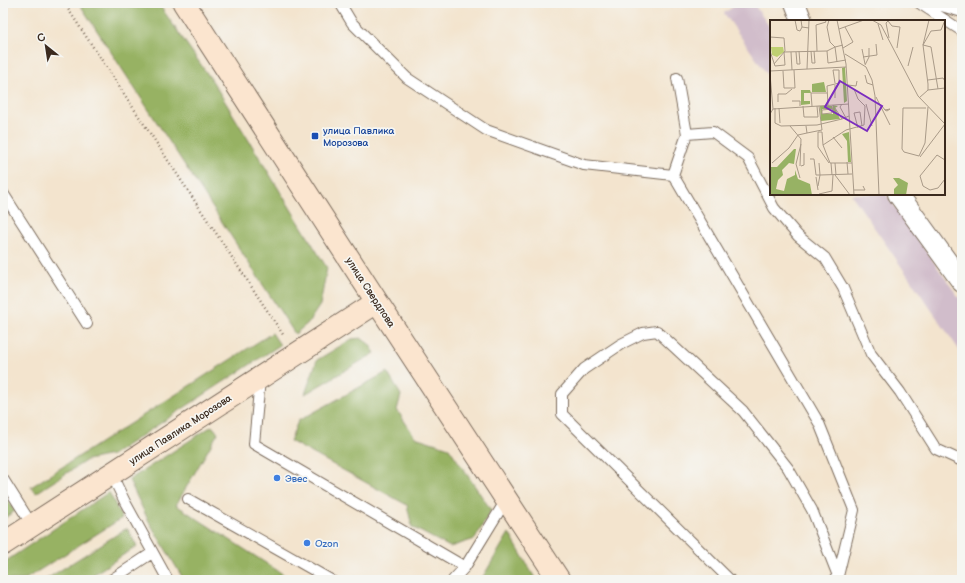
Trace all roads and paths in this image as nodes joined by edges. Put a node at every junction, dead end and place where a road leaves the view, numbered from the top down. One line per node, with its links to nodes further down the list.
1 (64, 3): 18 (path)
2 (184, 3): 16 (street, улица Свердлова)
3 (340, 3): 12 (lane)
4 (795, 3): 8 (street)
5 (919, 3): 9 (lane)
6 (931, 3): 7 (lane)
7 (962, 12)
8 (802, 20)
9 (962, 31)
10 (676, 78): 11 (lane)
11 (687, 134): 12 (lane); 20 (lane)
12 (673, 175): 29 (lane)
13 (3, 193): 17 (lane)
14 (899, 195): 15 (street)
15 (962, 282)
16 (377, 302): 18 (street, улица Павлика Морозова); 24 (street, улица Свердлова)
17 (87, 324)
18 (297, 354): 19 (street, улица Павлика Морозова)
19 (260, 377): 21 (street, улица Павлика Морозова); 28 (lane)
20 (962, 461)
21 (111, 473): 25 (street, улица Павлика Морозова); 27 (lane)
22 (3, 478): 25 (lane)
23 (188, 499): 32 (lane)
24 (506, 500): 28 (lane); 34 (street, улица Свердлова)
25 (32, 525): 26 (street, улица Павлика Морозова)
26 (3, 544)
27 (152, 552): 30 (lane); 31 (lane)
28 (465, 567): 33 (lane)
29 (836, 578): 35 (lane)
30 (112, 580)
31 (168, 580)
32 (331, 580)
33 (453, 580)
34 (559, 580)
35 (730, 580)

